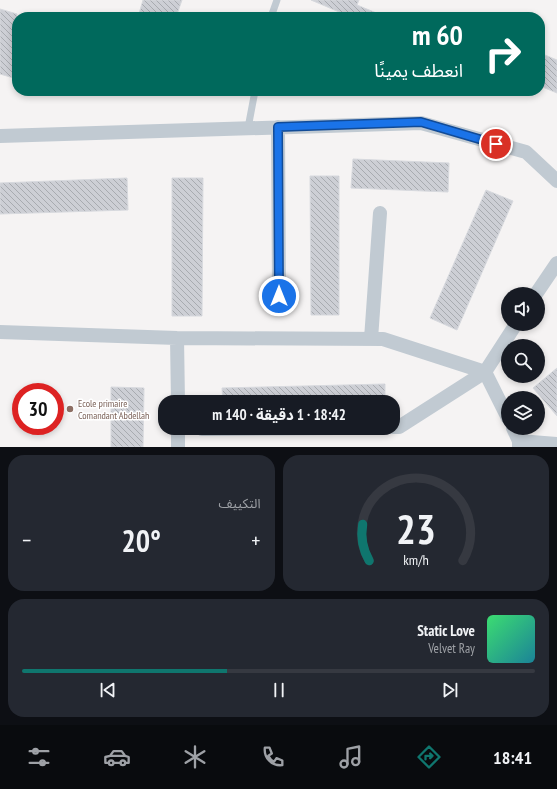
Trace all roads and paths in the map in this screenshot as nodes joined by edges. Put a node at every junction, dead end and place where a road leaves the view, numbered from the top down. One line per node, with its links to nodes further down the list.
1 (278, 0): 2 (lane)
2 (273, 12)
3 (254, 96): 5 (lane)
4 (278, 127): 5 (street); 7 (street); 11 (street)
5 (248, 128): 6 (street)
6 (0, 136)
7 (557, 181)
8 (380, 213): 15 (street)
9 (557, 263): 10 (street)
10 (541, 287)
11 (279, 296)
12 (511, 331): 16 (street)
13 (0, 332): 14 (street)
14 (177, 338): 15 (street); 17 (street)
15 (371, 339): 16 (street)
16 (485, 372): 18 (street); 19 (street)
17 (178, 395)
18 (501, 404)
19 (400, 426)
20 (178, 435): 23 (street)
21 (519, 444): 22 (street)
22 (557, 444)
23 (178, 447)

